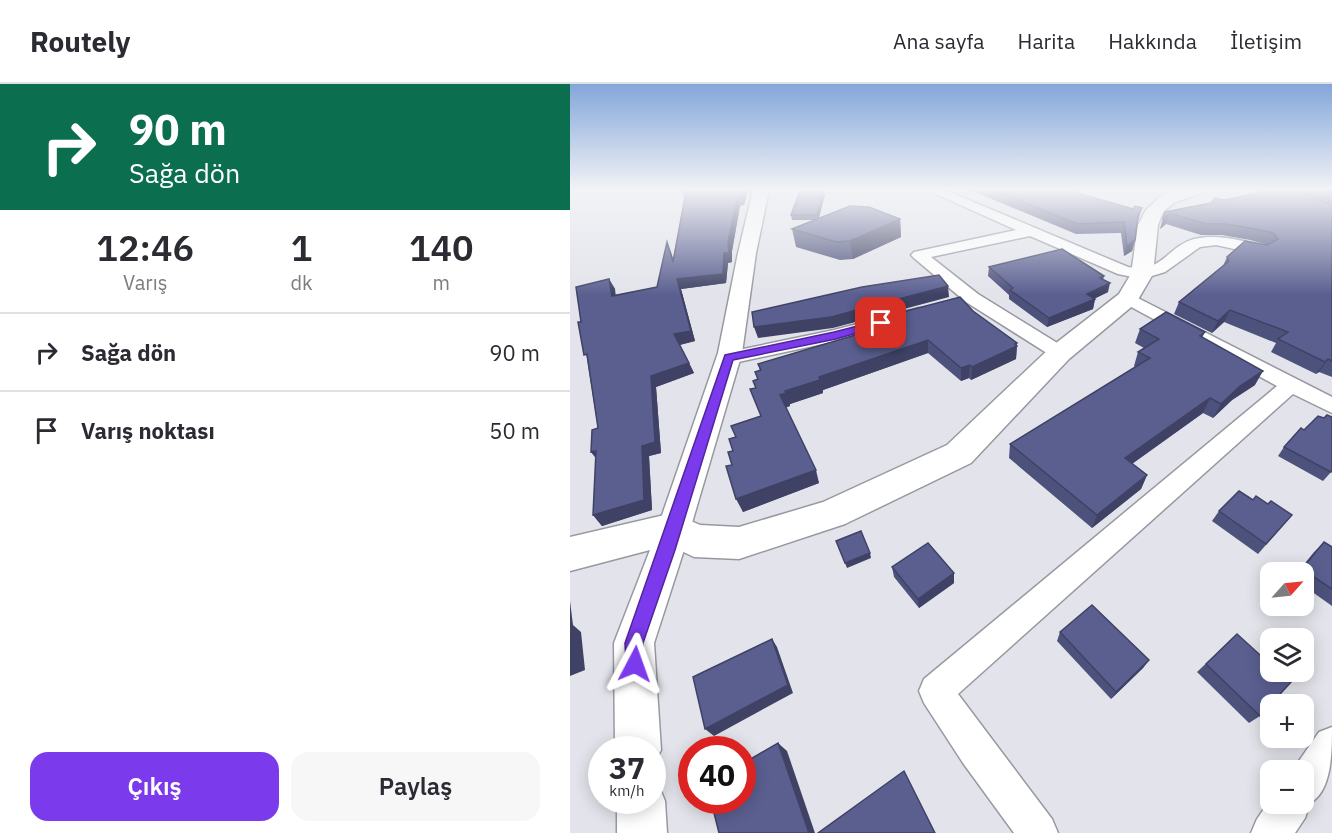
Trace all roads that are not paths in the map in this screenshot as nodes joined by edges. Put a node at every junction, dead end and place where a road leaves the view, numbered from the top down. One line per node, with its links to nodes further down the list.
1 (753, 225): 9 (street)
2 (1014, 225): 4 (street)
3 (1148, 225): 6 (main road)
4 (1030, 232): 6 (street); 7 (street)
5 (1262, 250): 6 (street)
6 (1135, 286): 8 (main road); 10 (street)
7 (972, 298): 8 (street); 9 (street)
8 (1060, 353): 12 (main road)
9 (729, 358): 12 (street)
10 (1291, 385): 11 (street); 20 (street)
11 (1332, 406)
12 (673, 528): 13 (main road); 14 (street)
13 (570, 554)
14 (638, 736)
15 (1332, 745): 16 (street)
16 (1314, 771)
17 (641, 814): 19 (street)
18 (1284, 814): 21 (street)
19 (642, 833)
20 (1038, 833)
21 (1271, 833)

